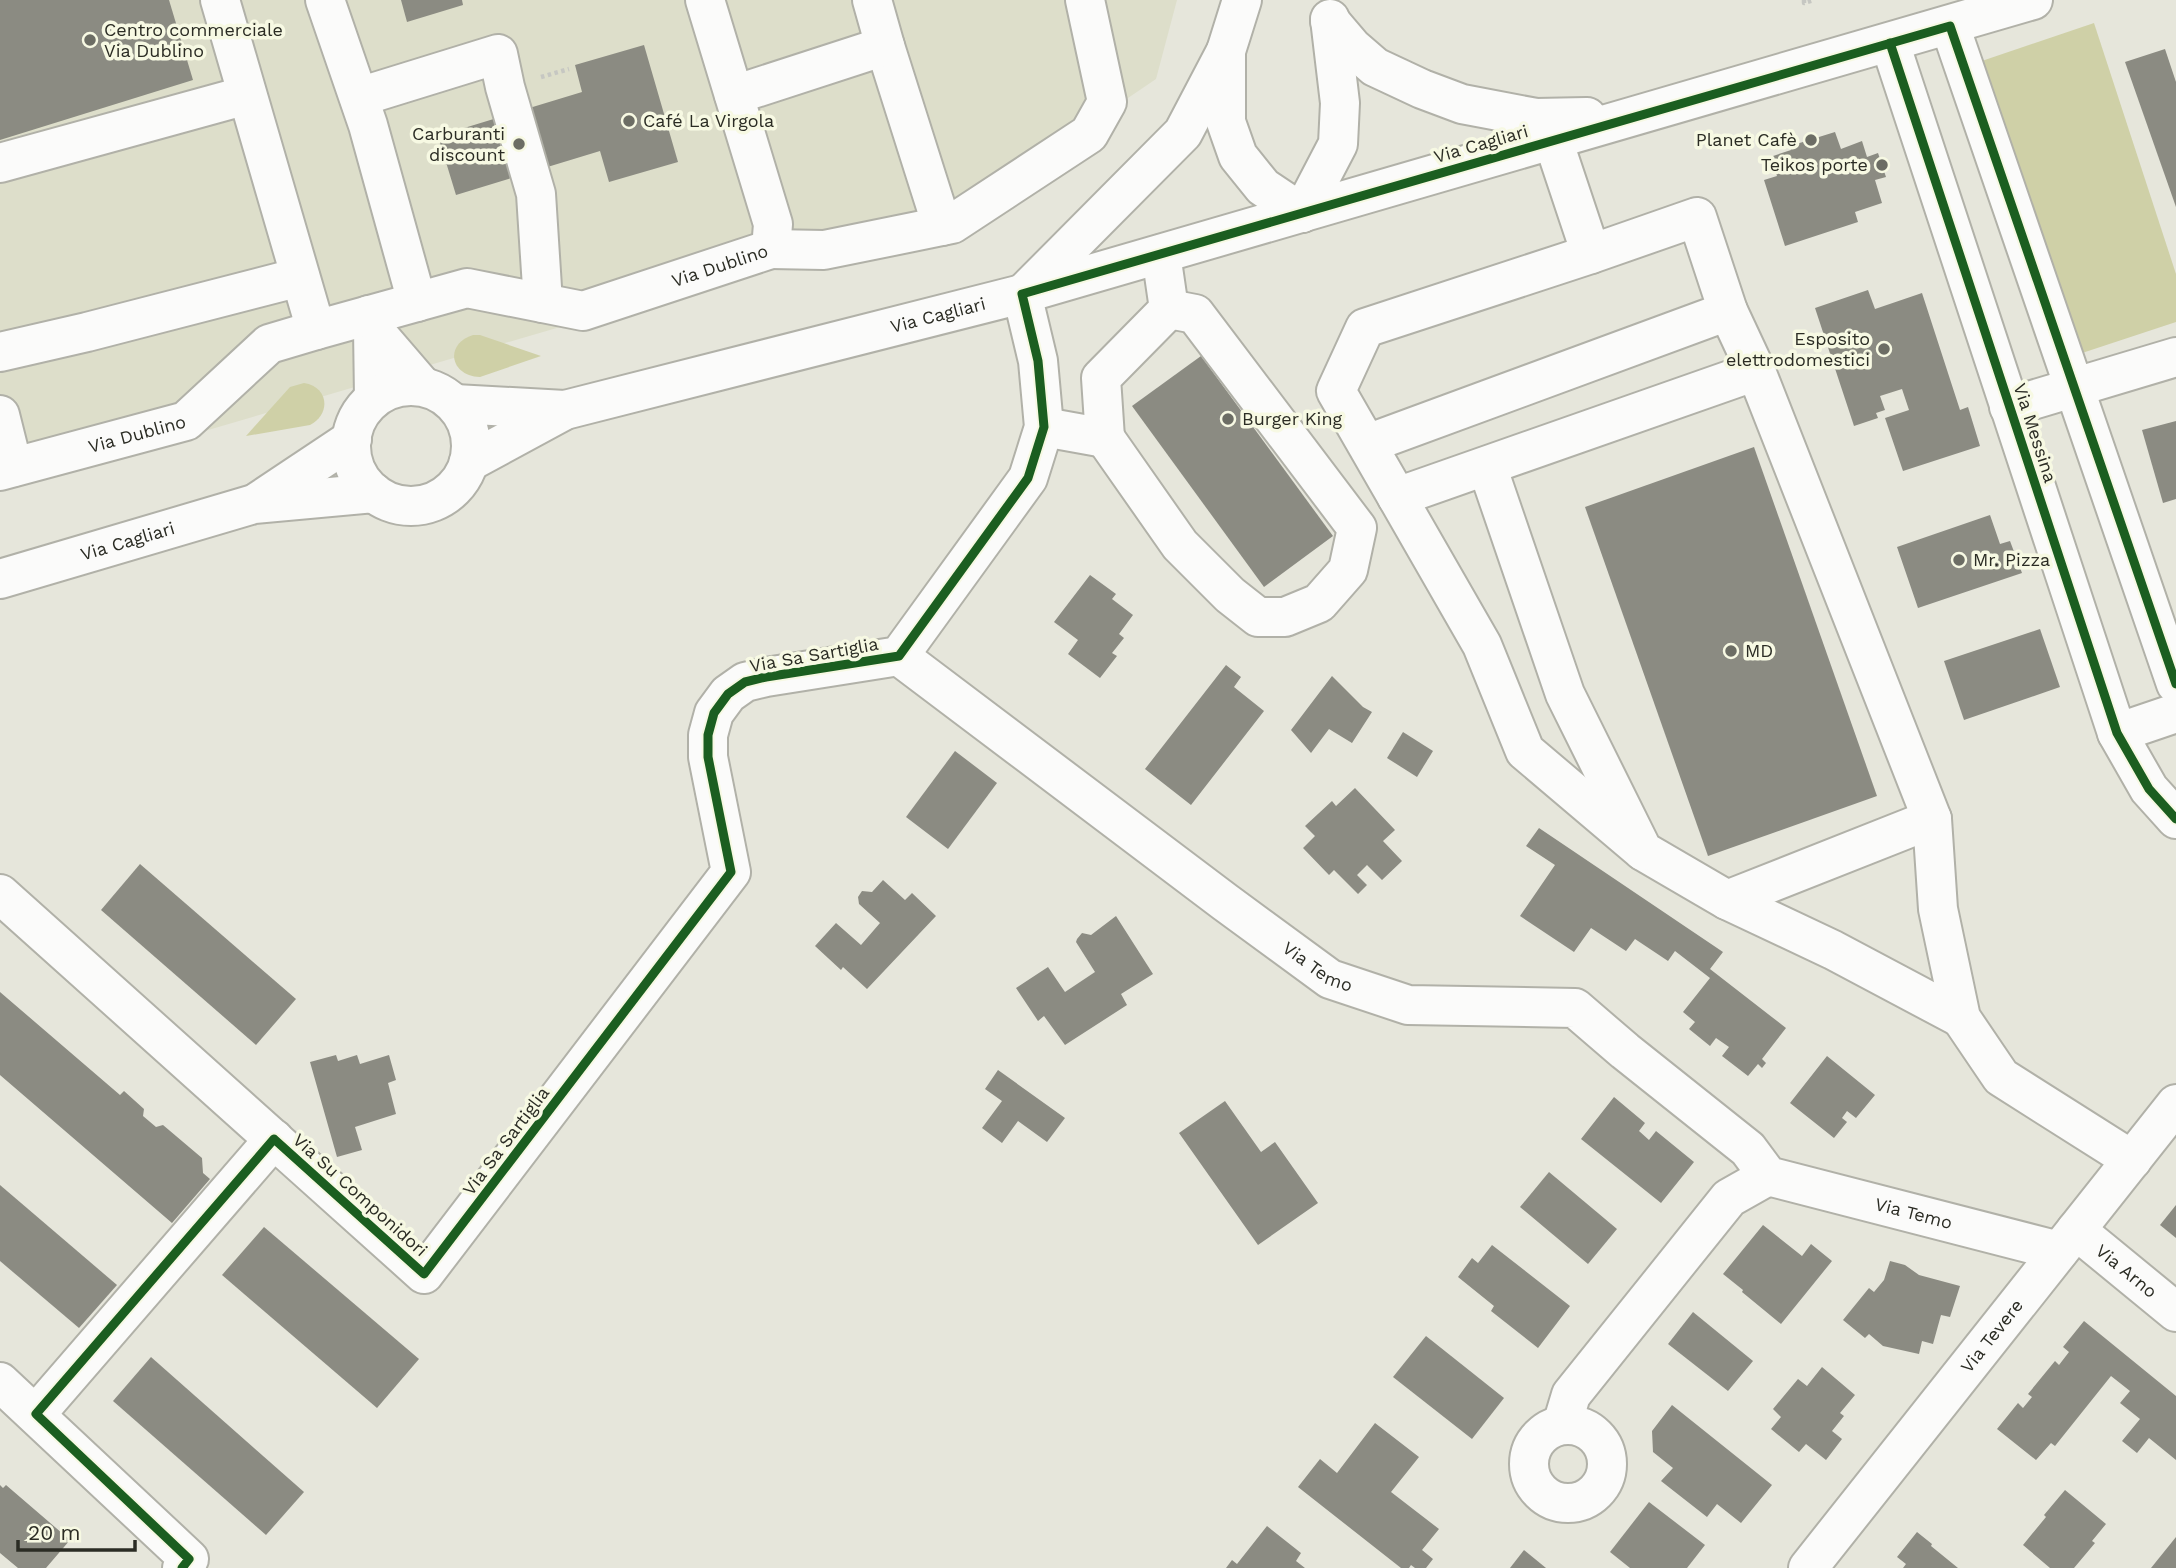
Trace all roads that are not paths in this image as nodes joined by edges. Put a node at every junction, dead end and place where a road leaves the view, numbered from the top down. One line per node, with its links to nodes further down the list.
1 (220, 0): 13 (street)
2 (325, 0): 15 (street)
3 (705, 0): 14 (street, Via Dublino)
4 (872, 0): 11 (street)
5 (1085, 0): 20 (street)
6 (1242, 0): 12 (street)
7 (2034, 0): 9 (street, Via Cagliari)
8 (1327, 10): 16 (street); 19 (street)
9 (1950, 26): 10 (street, Via Cagliari); 35 (street)
10 (1890, 43): 16 (street, Via Cagliari); 38 (street, Via Messina)
11 (885, 47): 14 (street); 20 (street)
12 (1226, 51): 19 (street); 25 (street)
13 (247, 95): 18 (street); 24 (street)
14 (734, 95): 21 (street, Via Dublino)
15 (359, 97): 26 (street); 27 (street)
16 (1638, 116): 17 (street, Via Cagliari)
17 (1553, 140): 19 (street, Via Cagliari); 23 (street)
18 (0, 163)
19 (1302, 212): 22 (street, Via Cagliari)
20 (942, 226): 21 (street)
21 (771, 249): 27 (street, Via Dublino)
22 (1161, 254): 25 (street, Via Cagliari); 28 (street)
23 (1591, 254): 29 (street); 44 (street)
24 (300, 277): 31 (street); 32 (street)
25 (1022, 294): 39 (street, Via Cagliari); 41 (street, Via Sa Sartiglia)
26 (417, 302): 27 (street, Via Dublino); 30 (street, Via Dublino)
27 (544, 303)
28 (1169, 309): 42 (street); 42 (street)
29 (1728, 311): 34 (street); 44 (street)
30 (371, 322): 31 (street, Via Dublino); 36 (street); 37 (street)
31 (316, 330): 47 (street, Via Dublino)
32 (0, 352)
33 (2176, 357): 35 (street, Via Messina)
34 (1756, 371): 46 (street); 56 (street)
35 (2074, 387): 38 (street, Via Messina); 53 (street)
36 (438, 395): 37 (street, Via Cagliari); 39 (street, Via Cagliari); 45 (street)
37 (374, 398): 43 (street)
38 (2009, 407): 55 (street, Via Messina)
39 (565, 410): 45 (street, Via Cagliari)
40 (0, 415): 47 (street)
41 (1044, 427): 42 (street); 52 (street, Via Sa Sartiglia)
42 (1105, 438)
43 (352, 439): 48 (street); 50 (street, Via Cagliari)
44 (1367, 443): 49 (street)
45 (469, 462): 48 (street, Via Cagliari)
46 (1487, 466): 49 (street); 58 (street)
47 (6, 469)
48 (374, 493): 50 (street, Via Cagliari)
49 (1397, 497): 58 (street)
50 (254, 504): 51 (street, Via Cagliari)
51 (0, 579)
52 (899, 656): 65 (street, Via Temo); 67 (street, Via Sa Sartiglia)
53 (2176, 684)
54 (2176, 713): 55 (street)
55 (2117, 733): 57 (street, Via Messina)
56 (1932, 819): 60 (street); 61 (street)
57 (2176, 819)
58 (1643, 851): 60 (street)
59 (0, 894): 63 (street, Via Su Componidori)
60 (1727, 900): 61 (street)
61 (1961, 1018): 64 (street)
62 (2176, 1104): 64 (street, Via Tevere)
63 (274, 1139): 67 (street, Via Su Componidori); 70 (street)
64 (2132, 1160): 66 (street, Via Tevere)
65 (1768, 1176): 66 (street, Via Temo); 71 (street)
66 (2068, 1241): 68 (street, Via Arno); 73 (street, Via Tevere)
67 (424, 1274)
68 (2176, 1312)
69 (0, 1382): 70 (street)
70 (36, 1414): 72 (street)
71 (1562, 1425)
72 (182, 1568)
73 (1808, 1568)

